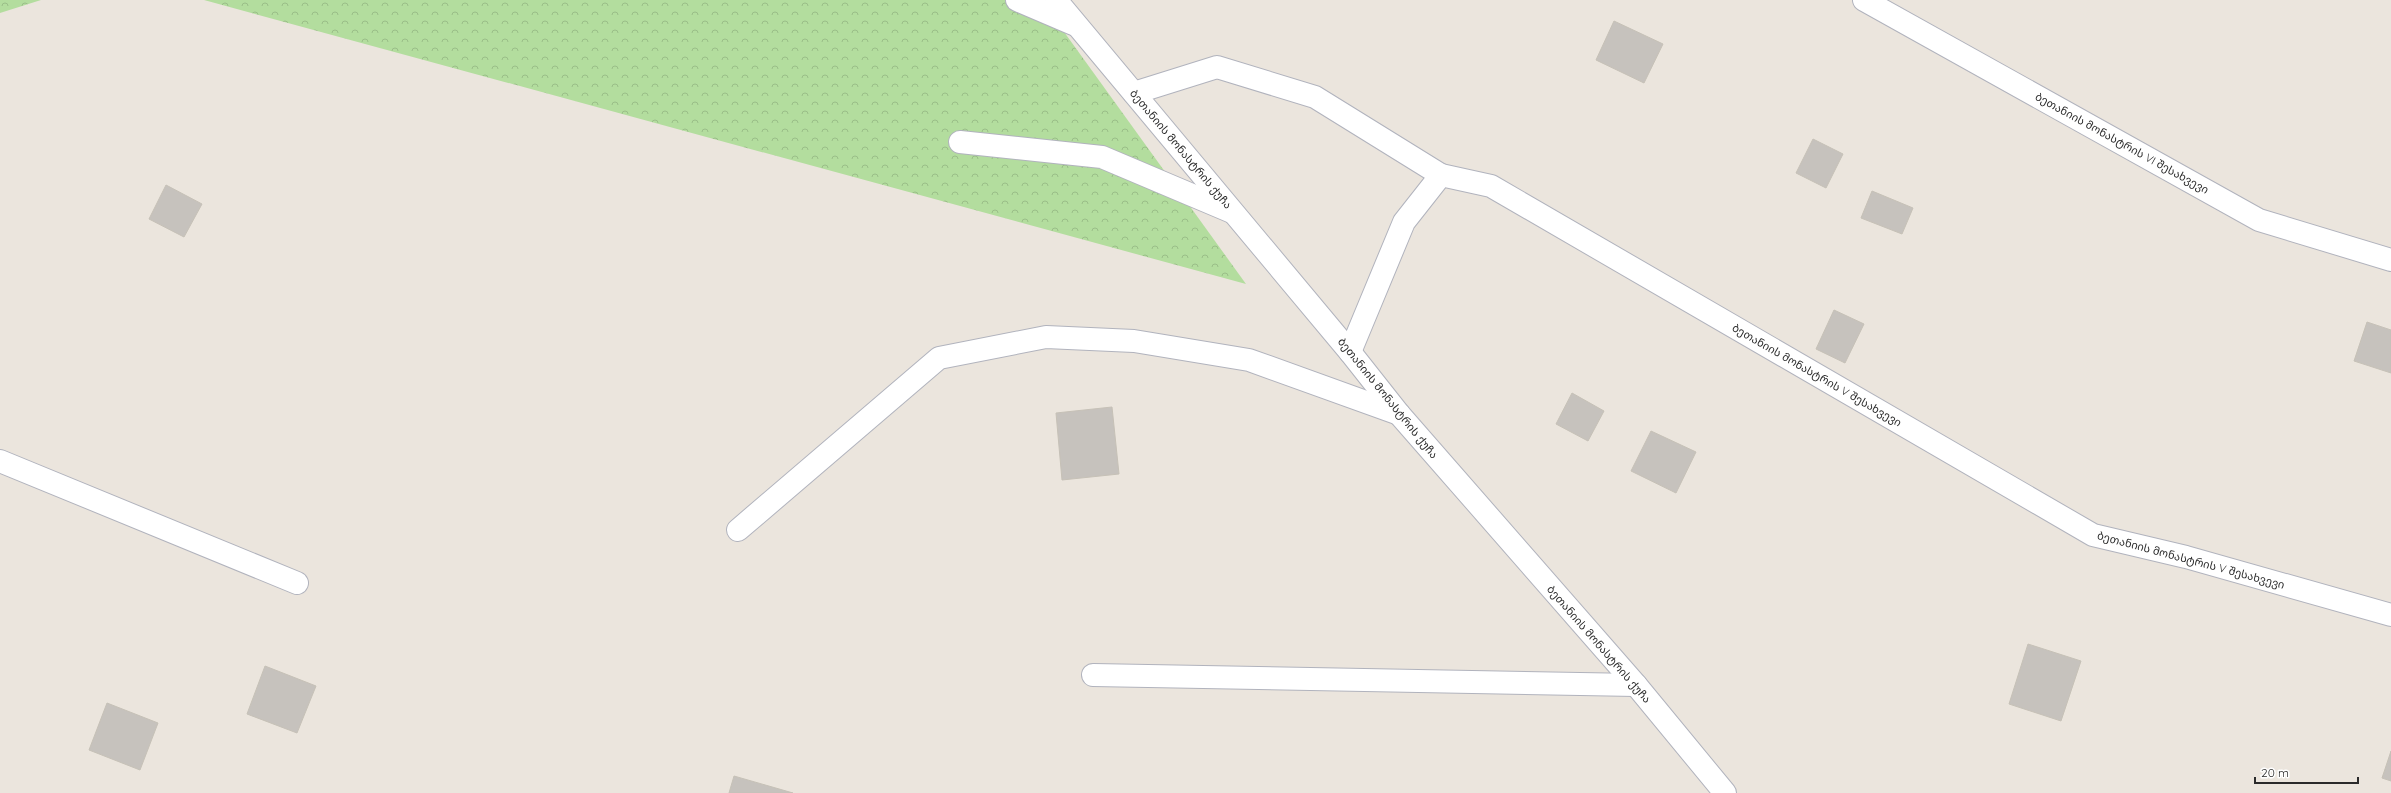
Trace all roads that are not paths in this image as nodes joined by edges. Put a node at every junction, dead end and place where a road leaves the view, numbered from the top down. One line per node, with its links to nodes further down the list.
1 (1017, 0): 4 (street)
2 (1056, 0): 4 (street, ბეთანიის მონასტრის ქუჩა)
3 (1864, 0): 9 (street, ბეთანიის მონასტრის VI შესახვევი)
4 (1080, 27): 5 (street, ბეთანიის მონასტრის ქუჩა)
5 (1134, 93): 7 (street, ბეთანიის მონასტრის V შესახვევი); 8 (street, ბეთანიის მონასტრის ქუჩა)
6 (960, 142): 8 (street)
7 (1441, 175): 10 (street); 15 (street, ბეთანიის მონასტრის V შესახვევი)
8 (1234, 213): 10 (street, ბეთანიის მონასტრის ქუჩა)
9 (2391, 260)
10 (1350, 352): 11 (street, ბეთანიის მონასტრის ქუჩა)
11 (1399, 414): 13 (street); 17 (street, ბეთანიის მონასტრის ქუჩა)
12 (0, 461): 14 (street)
13 (738, 530)
14 (297, 583)
15 (2391, 615)
16 (1093, 675): 17 (street)
17 (1636, 685): 18 (street, ბეთანიის მონასტრის ქუჩა)
18 (1725, 793)

